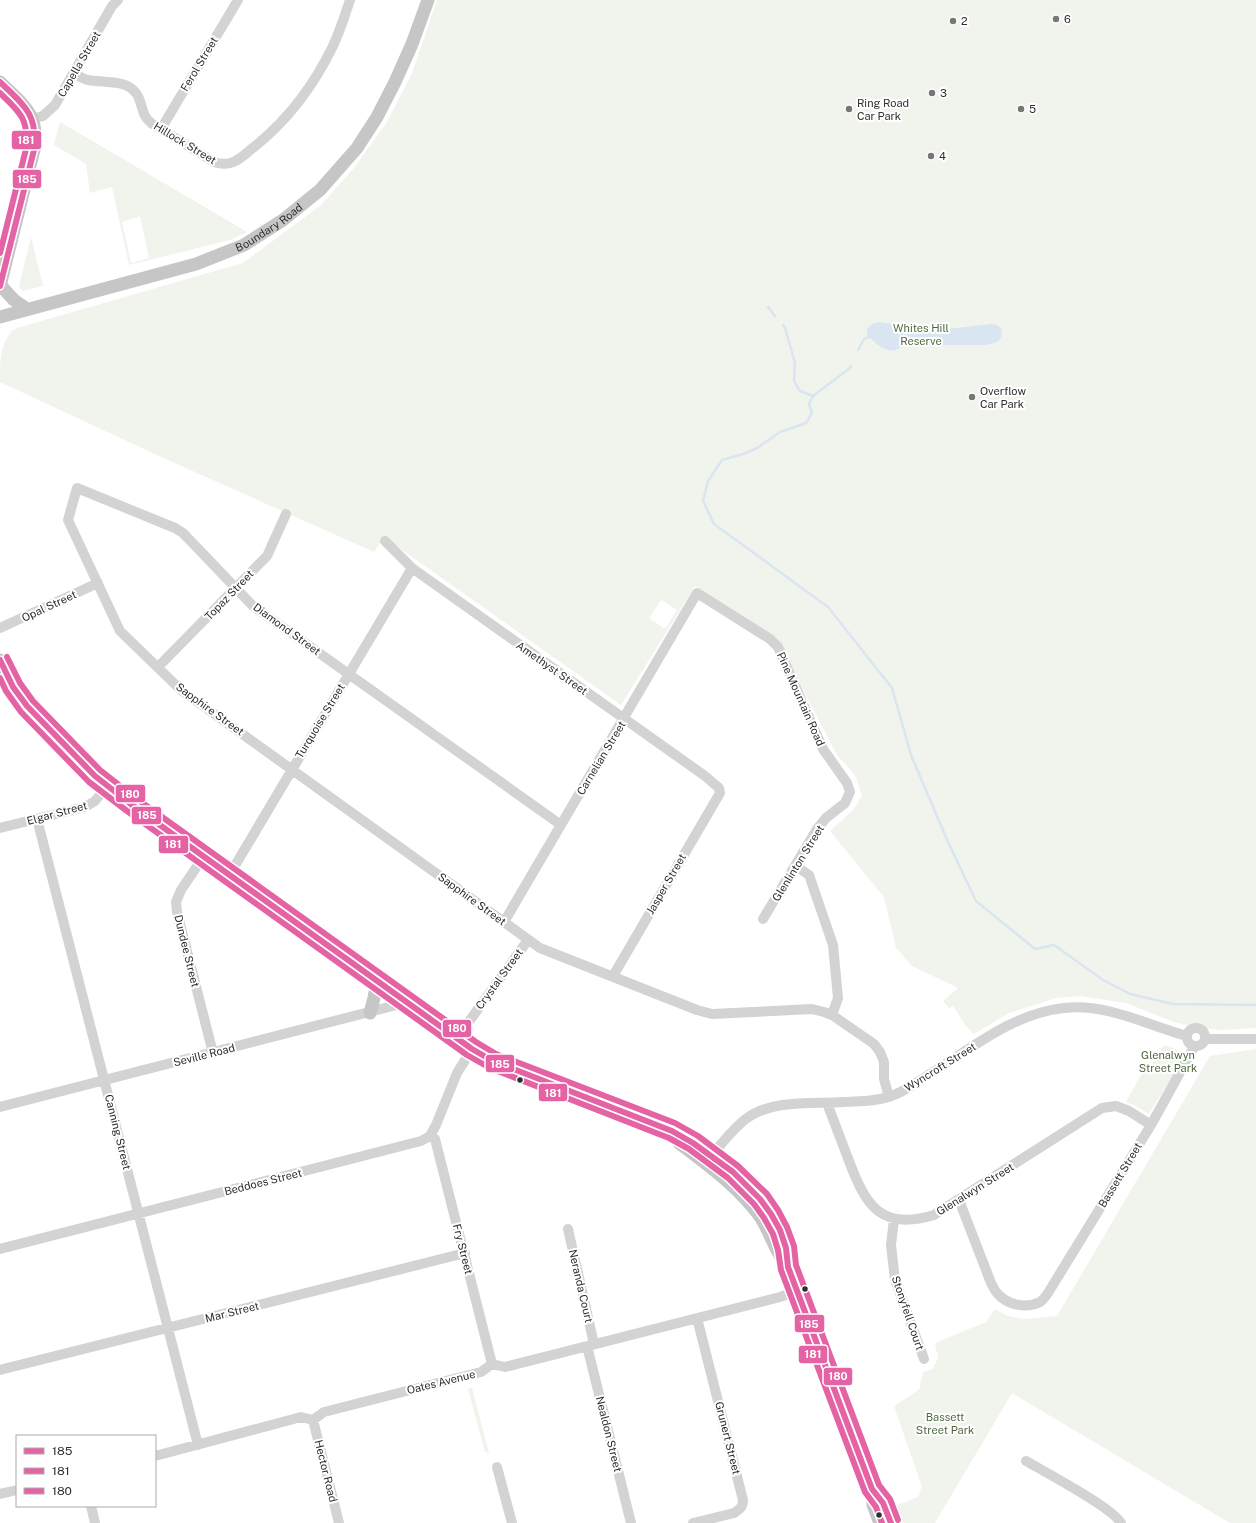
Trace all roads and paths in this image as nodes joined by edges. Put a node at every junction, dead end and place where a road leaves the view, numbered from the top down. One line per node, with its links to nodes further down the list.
1 (238, 0): 8 (street, Ferol Street)
2 (350, 0): 8 (street, Hillock Street)
3 (428, 0): 10 (main road, Boundary Road)
4 (115, 2): 5 (street, Capella Street)
5 (74, 74): 7 (street, Capella Street); 8 (street, Hillock Street)
6 (0, 82): 7 (main road)
7 (32, 119): 9 (main road)
8 (161, 129)
9 (0, 286): 10 (main road)
10 (27, 309): 11 (main road, Boundary Road)
11 (0, 317)
12 (286, 514): 16 (street, Topaz Street)
13 (385, 541): 14 (street, Amethyst Street)
14 (412, 568): 21 (street, Turquoise Street); 22 (street, Amethyst Street)
15 (98, 583): 16 (street, Diamond Street); 18 (street, Opal Street); 20 (street, Sapphire Street)
16 (236, 587): 20 (street, Topaz Street); 21 (street, Diamond Street)
17 (697, 593): 22 (street, Carnelian Street); 25 (street, Pine Mountain Road)
18 (0, 628)
19 (0, 660): 24 (main road)
20 (158, 667): 23 (street, Sapphire Street)
21 (349, 673): 23 (street, Turquoise Street); 28 (street, Diamond Street)
22 (624, 719): 26 (street, Amethyst Street); 28 (street, Carnelian Street)
23 (292, 770): 32 (street, Turquoise Street); 34 (street, Sapphire Street)
24 (107, 786): 27 (street, Elgar Street); 30 (main road)
25 (850, 792): 31 (street, Glenlinton Street)
26 (720, 793): 36 (street, Jasper Street)
27 (37, 819): 29 (street, Elgar Street); 48 (street, Canning Street)
28 (561, 825): 34 (street, Carnelian Street)
29 (0, 828)
30 (204, 856): 32 (main road); 47 (street, Dundee Street)
31 (796, 866): 33 (street, Glenlinton Street); 40 (street)
32 (230, 874): 37 (main road)
33 (763, 919)
34 (504, 922): 35 (street, Sapphire Street)
35 (528, 940): 36 (street, Sapphire Street); 42 (street, Crystal Street)
36 (613, 976): 40 (street, Sapphire Street)
37 (377, 980): 38 (main road); 39 (main road)
38 (408, 1002): 39 (street, Seville Road); 42 (main road)
39 (370, 1013): 47 (street, Seville Road)
40 (832, 1015): 49 (street, Sapphire Street)
41 (1187, 1036): 43 (street); 45 (street); 49 (street, Wyncroft Street)
42 (457, 1038): 46 (main road)
43 (1206, 1039): 44 (street); 45 (street)
44 (1256, 1039)
45 (1194, 1047): 52 (street, Bassett Street)
46 (472, 1049): 53 (street); 54 (main road)
47 (213, 1053): 48 (street, Seville Road)
48 (104, 1081): 51 (street, Seville Road); 56 (street, Canning Street)
49 (889, 1097): 50 (street, Wyncroft Street)
50 (827, 1103): 54 (street, Wyncroft Street); 57 (street, Glenalwyn Street)
51 (0, 1107)
52 (1151, 1125): 55 (street, Glenalwyn Street); 55 (street, Bassett Street)
53 (430, 1136): 56 (street, Beddoes Street); 60 (street, Fry Street)
54 (709, 1160): 61 (main road)
55 (959, 1200): 57 (street, Glenalwyn Street)
56 (138, 1213): 59 (street, Beddoes Street); 63 (street, Canning Street)
57 (894, 1219): 65 (street, Stonyfell Court)
58 (568, 1229): 64 (street, Neranda Court)
59 (0, 1249)
60 (465, 1253): 63 (street, Mar Street); 66 (street, Fry Street)
61 (797, 1291): 62 (street); 73 (main road)
62 (697, 1318): 64 (street); 82 (street, Grunert Street)
63 (168, 1328): 67 (street, Mar Street); 69 (street, Canning Street)
64 (591, 1345): 66 (street); 81 (street, Nealdon Street)
65 (924, 1359)
66 (492, 1364): 68 (street, Oates Avenue)
67 (0, 1370)
68 (313, 1420): 69 (street); 79 (street, Hector Road)
69 (198, 1445): 70 (street)
70 (156, 1456)
71 (1026, 1461): 77 (street)
72 (497, 1466): 80 (street)
73 (872, 1489): 83 (main road); 84 (main road)
74 (16, 1490): 75 (street)
75 (0, 1494)
76 (91, 1507): 78 (street)
77 (1111, 1519): 85 (street)
78 (95, 1523)
79 (339, 1523)
80 (512, 1523)
81 (631, 1523)
82 (693, 1523)
83 (880, 1523)
84 (892, 1523)
85 (1121, 1523)

